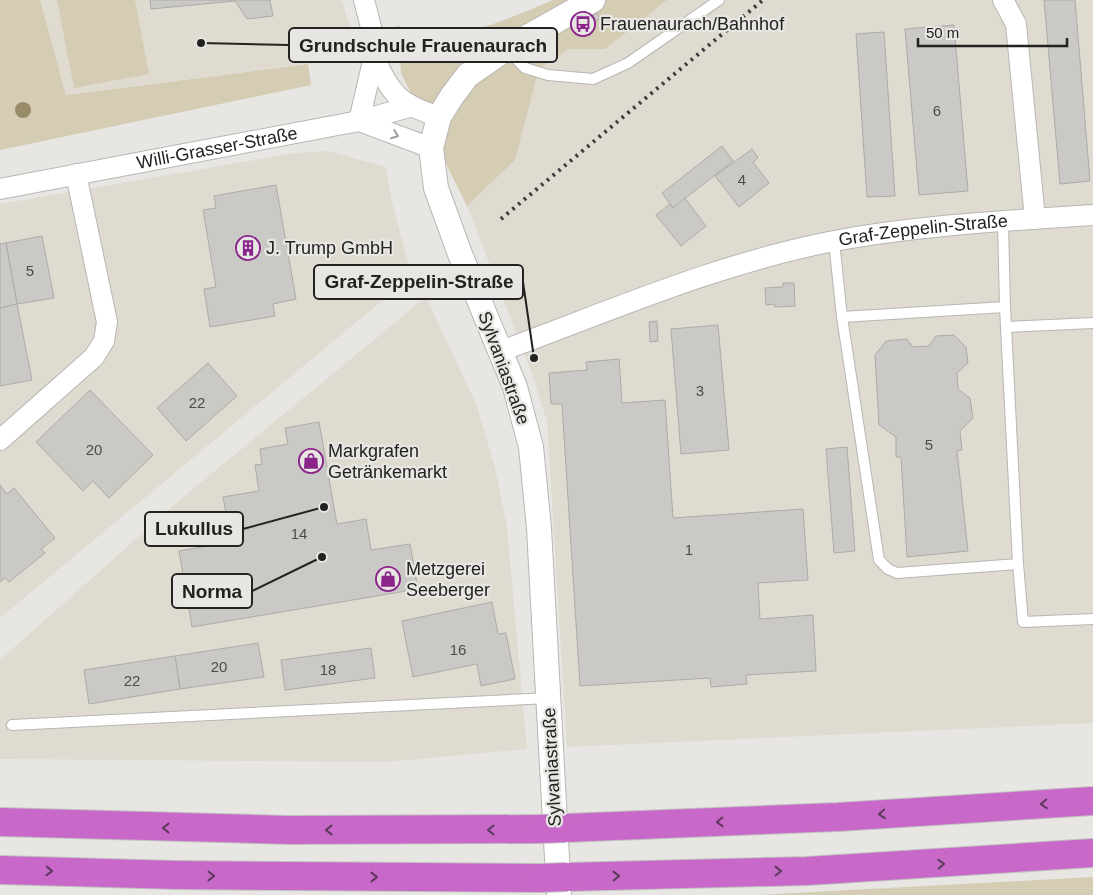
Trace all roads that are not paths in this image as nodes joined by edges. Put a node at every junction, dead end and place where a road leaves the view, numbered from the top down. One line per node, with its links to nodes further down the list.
1 (364, 0): 6 (street)
2 (593, 0): 5 (street, Sylvaniastraße)
3 (719, 0): 5 (lane)
4 (1003, 0): 14 (street)
5 (506, 50): 8 (street, Sylvaniastraße)
6 (374, 57): 7 (street); 9 (street)
7 (410, 107): 8 (street); 9 (street, Willi-Grasser-Straße)
8 (439, 117): 10 (street, Sylvaniastraße)
9 (358, 121): 10 (street, one-way to 10); 11 (street, Willi-Grasser-Straße)
10 (431, 148): 21 (street, Sylvaniastraße)
11 (76, 174): 12 (street, Willi-Grasser-Straße); 22 (street)
12 (0, 189)
13 (1093, 215): 14 (street, Graf-Zeppelin-Straße)
14 (1035, 219): 15 (street, Graf-Zeppelin-Straße)
15 (1003, 222): 16 (street, Graf-Zeppelin-Straße); 17 (lane)
16 (834, 241): 18 (lane); 21 (street, Graf-Zeppelin-Straße)
17 (1005, 307): 18 (lane); 20 (lane)
18 (842, 317): 23 (lane)
19 (1093, 323): 20 (lane)
20 (1006, 327): 23 (lane)
21 (501, 352): 25 (street, Sylvaniastraße)
22 (0, 440)
23 (1018, 564): 24 (lane)
24 (1093, 619)
25 (549, 698): 26 (lane); 31 (street, Sylvaniastraße)
26 (12, 725)
27 (1093, 801): 28 (highway, one-way to 28)
28 (0, 822)
29 (1093, 853): 31 (highway, one-way to 29)
30 (0, 870): 31 (highway, one-way to 31)
31 (556, 876)

